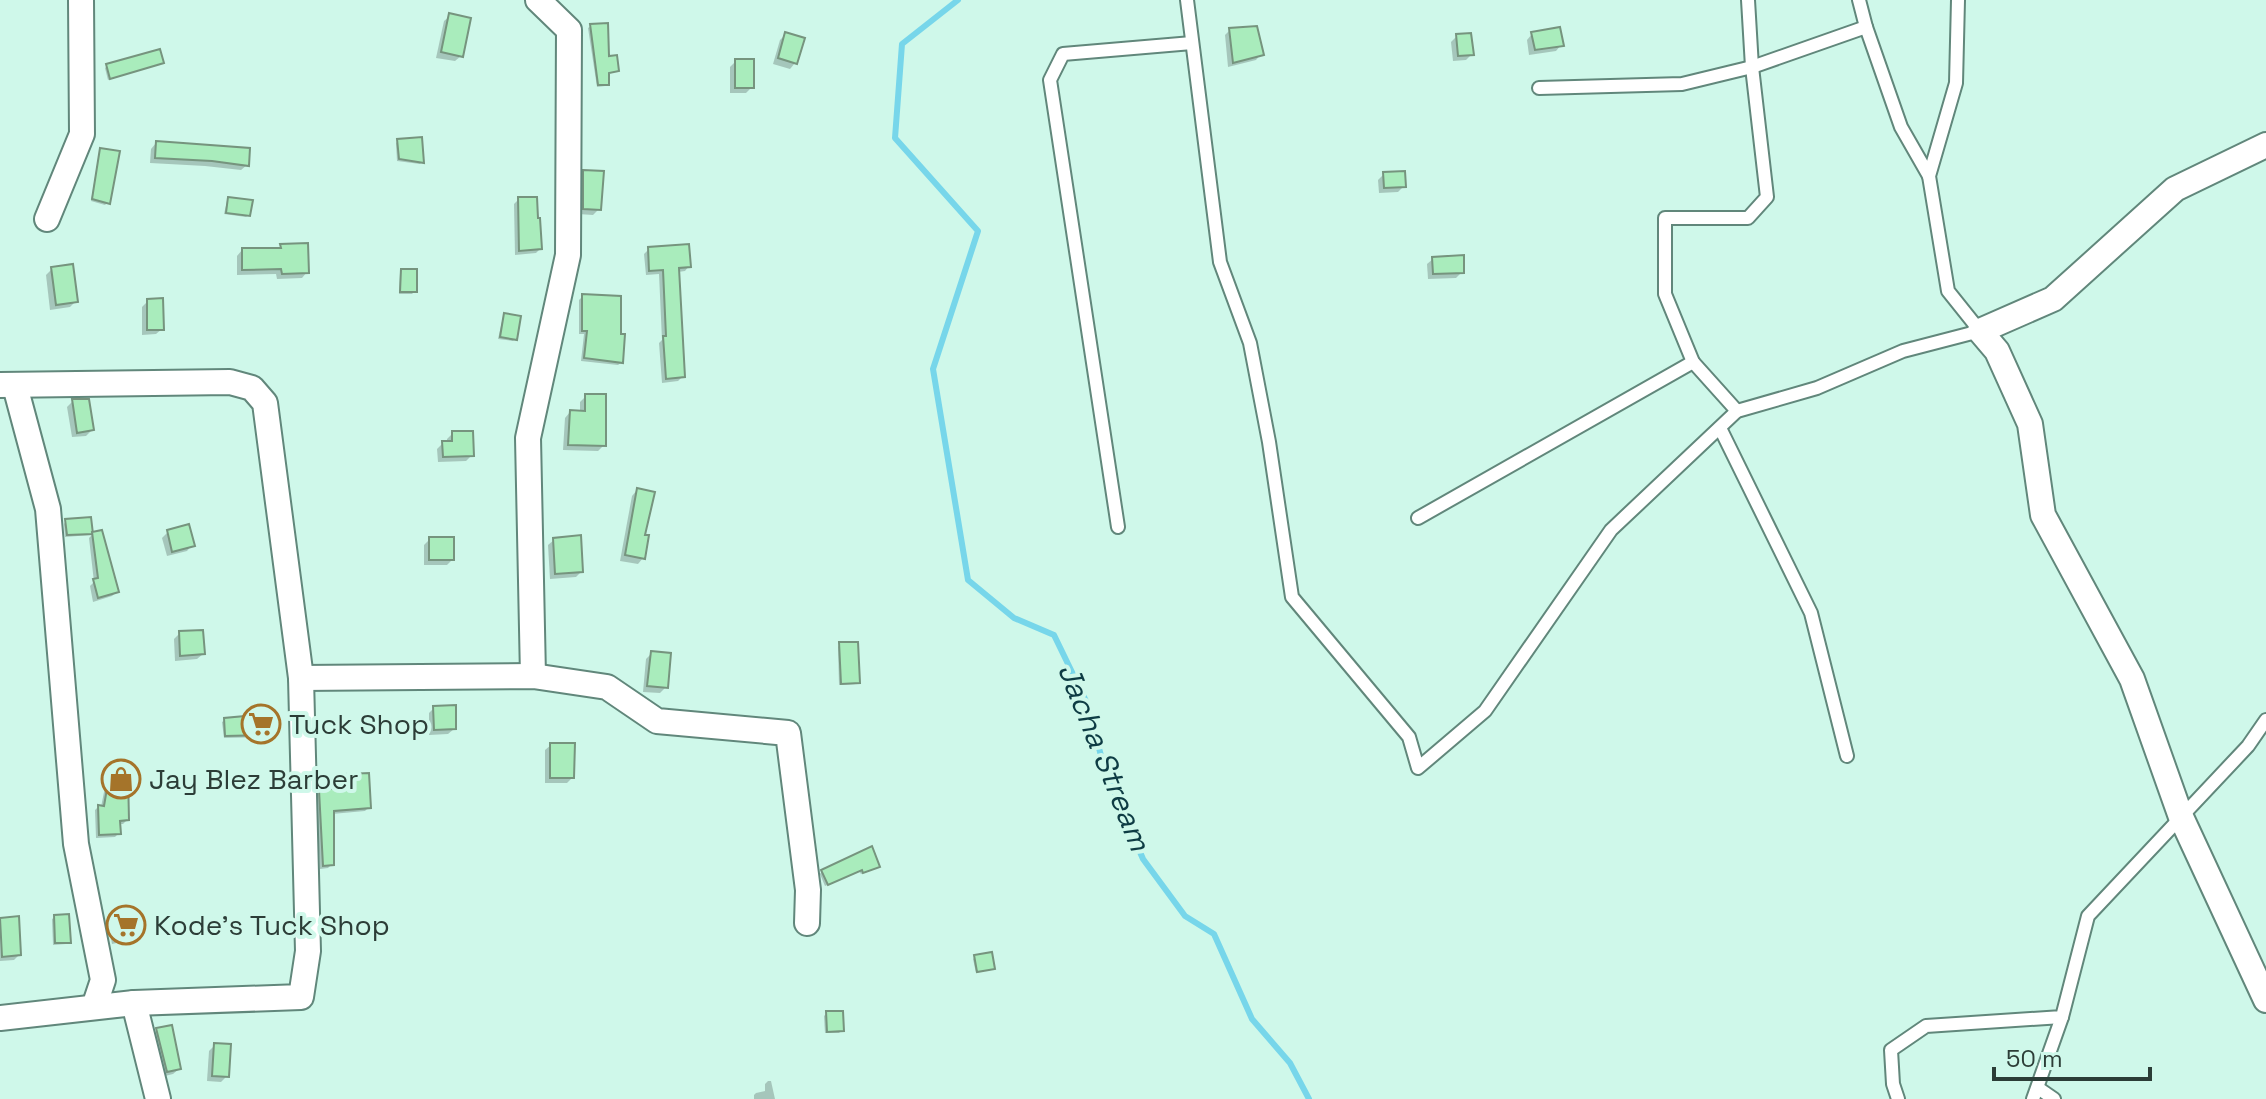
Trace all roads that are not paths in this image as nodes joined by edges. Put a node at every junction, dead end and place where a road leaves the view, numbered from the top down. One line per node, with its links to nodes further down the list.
1 (81, 0): 13 (street)
2 (538, 0): 21 (street)
3 (1187, 0): 8 (lane)
4 (1748, 0): 9 (lane)
5 (1859, 0): 7 (lane)
6 (1958, 0): 12 (lane)
7 (1866, 27): 9 (lane); 12 (lane)
8 (1192, 43): 18 (lane); 20 (lane)
9 (1752, 67): 10 (lane); 15 (lane)
10 (1539, 88)
11 (2266, 145): 14 (street)
12 (1929, 176): 14 (lane)
13 (47, 219)
14 (1980, 331): 17 (lane); 25 (street)
15 (1693, 362): 17 (lane); 19 (lane)
16 (8, 385): 22 (street); 29 (street)
17 (1737, 411): 18 (lane)
18 (1720, 428): 24 (lane)
19 (1418, 518)
20 (1118, 527)
21 (533, 676): 22 (street); 26 (street)
22 (301, 678): 28 (street)
23 (2266, 720): 25 (lane)
24 (1847, 756)
25 (2181, 817): 27 (street); 30 (lane)
26 (807, 923)
27 (2266, 1000)
28 (134, 1003): 29 (street); 33 (street)
29 (94, 1007): 31 (street)
30 (2062, 1017): 32 (lane); 34 (lane)
31 (0, 1018)
32 (2035, 1093): 35 (lane)
33 (158, 1099)
34 (1898, 1099)
35 (2054, 1099)

